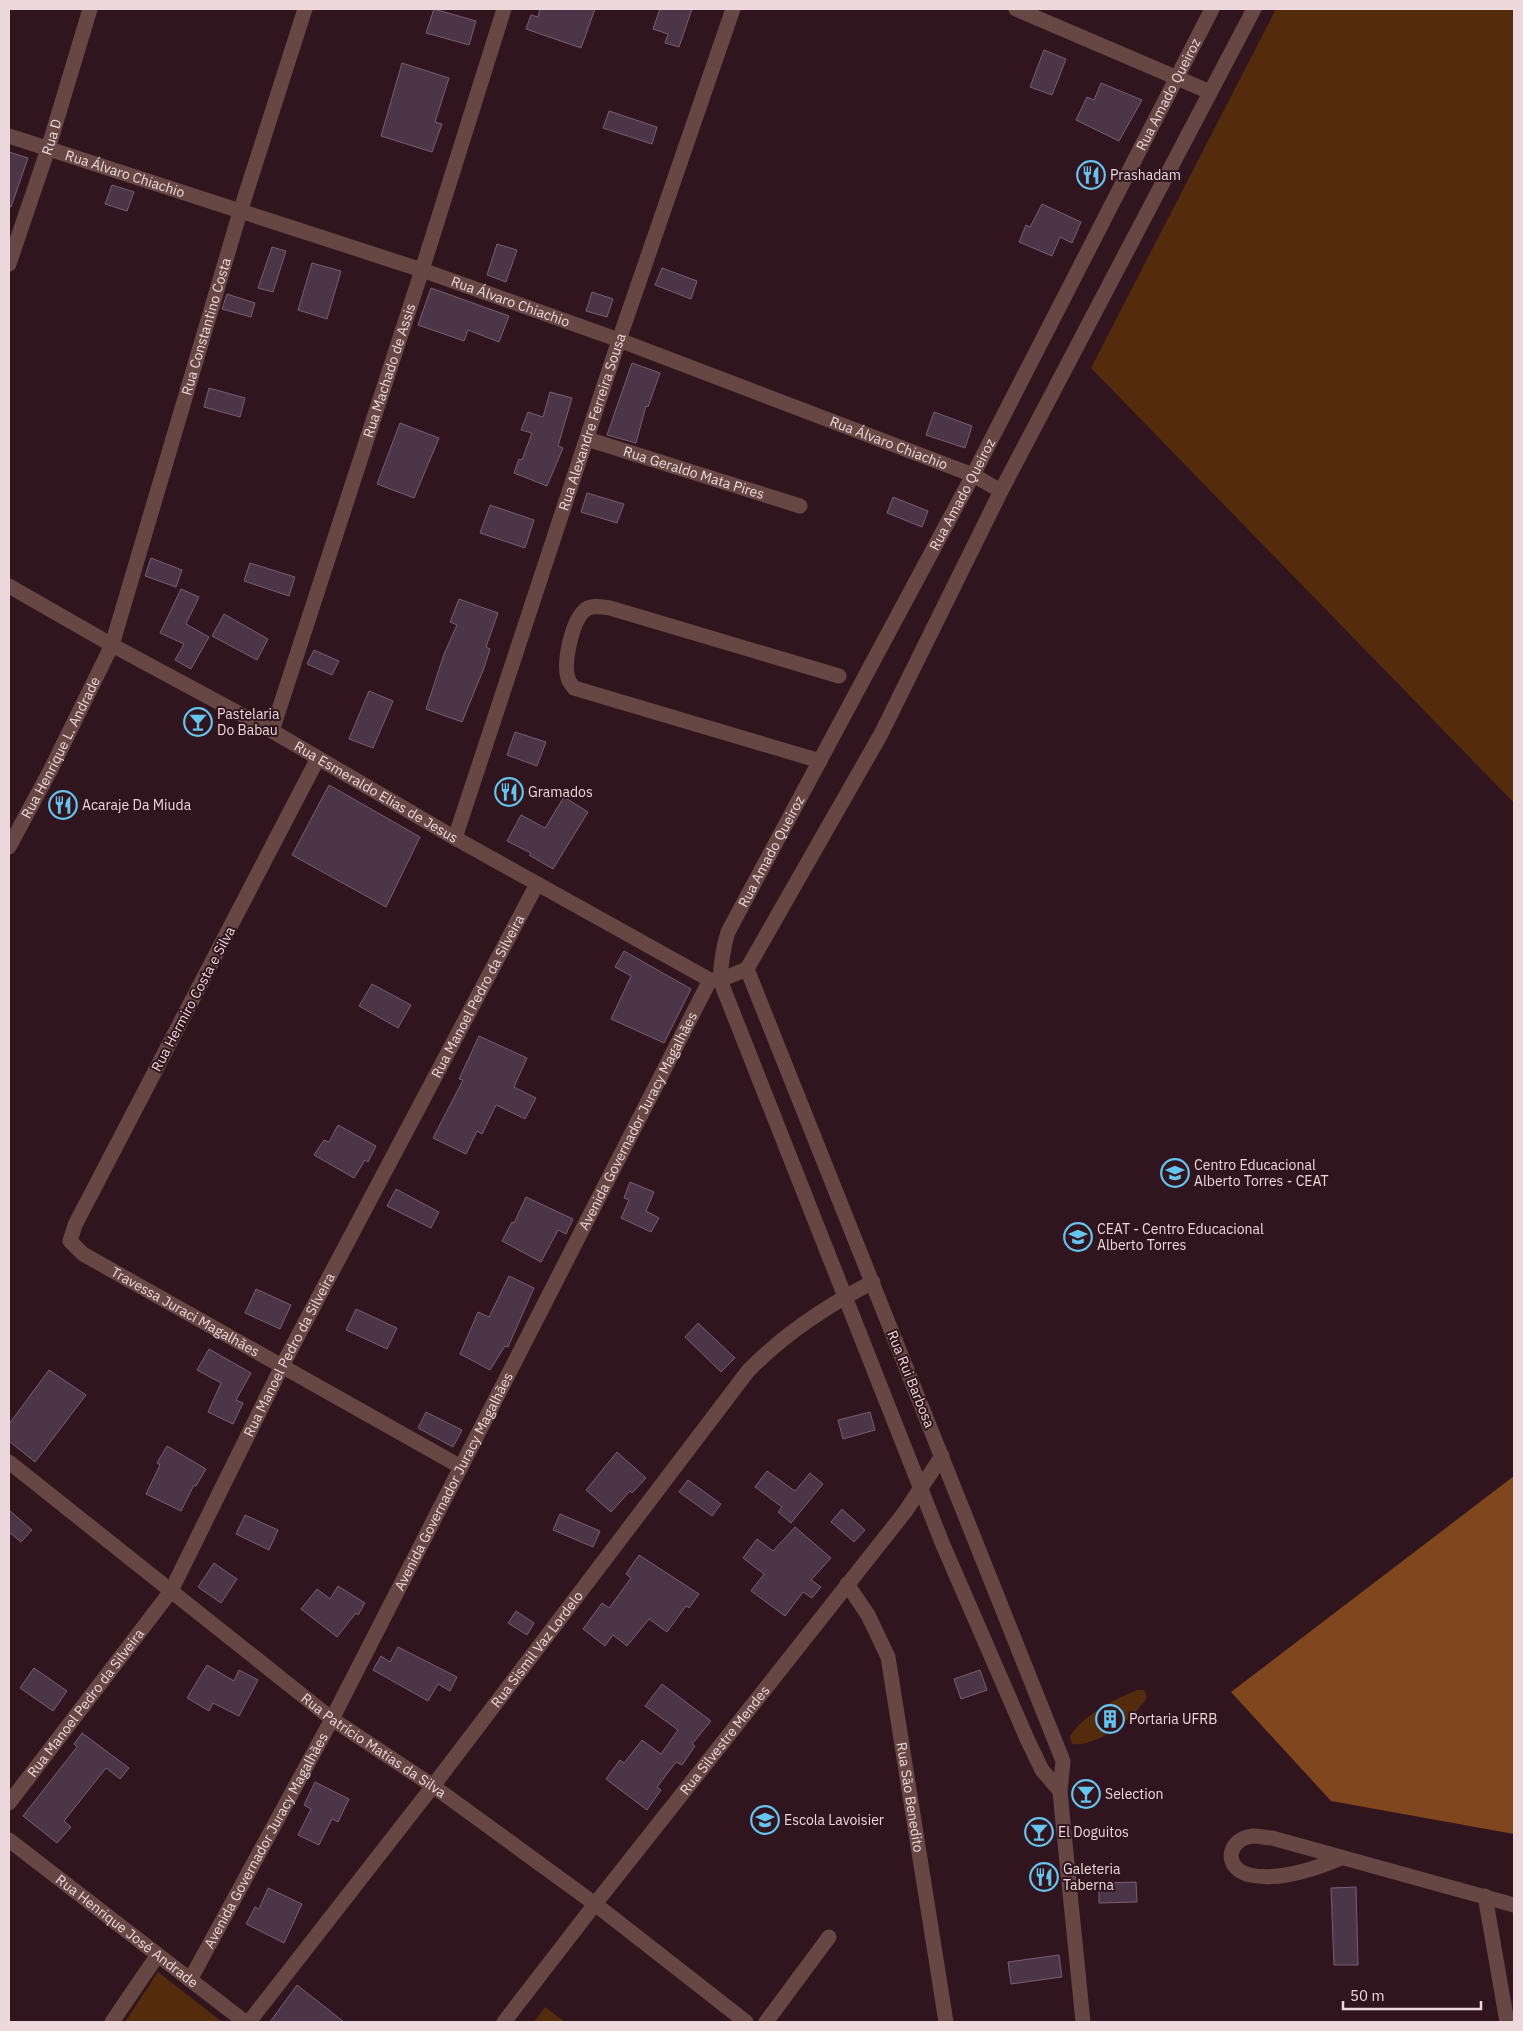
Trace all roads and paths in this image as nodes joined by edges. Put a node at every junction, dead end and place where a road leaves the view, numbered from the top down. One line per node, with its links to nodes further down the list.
1 (90, 9): 11 (street, Rua D)
2 (305, 9): 12 (street, Rua Constantino Costa)
3 (504, 9): 14 (street, Rua Machado de Assis)
4 (733, 9): 15 (street, Rua Alexandre Ferreira Sousa)
5 (1016, 9): 8 (street)
6 (1212, 9): 8 (street, Rua Amado Queiroz)
7 (1254, 9): 9 (street)
8 (1175, 77): 9 (street); 17 (street, Rua Amado Queiroz)
9 (1210, 92): 18 (street)
10 (9, 136): 11 (street, Rua Álvaro Chiachio)
11 (48, 149): 12 (street, Rua Álvaro Chiachio); 13 (street, Rua D)
12 (240, 212): 14 (street, Rua Álvaro Chiachio); 21 (street, Rua Constantino Costa)
13 (9, 264)
14 (422, 270): 15 (street, Rua Álvaro Chiachio); 23 (street, Rua Machado de Assis)
15 (619, 340): 16 (street, Rua Alexandre Ferreira Sousa); 17 (street, Rua Álvaro Chiachio)
16 (587, 439): 19 (street, Rua Geraldo Mata Pires); 26 (street, Rua Alexandre Ferreira Sousa)
17 (973, 475): 18 (street, Rua Álvaro Chiachio); 25 (street, Rua Amado Queiroz)
18 (1001, 491): 29 (street)
19 (800, 506)
20 (9, 586): 21 (street, Rua Esmeraldo Elias de Jesus)
21 (112, 645): 23 (street, Rua Esmeraldo Elias de Jesus); 27 (street, Rua Henrique L. Andrade)
22 (839, 676): 25 (street)
23 (272, 731): 24 (street, Rua Esmeraldo Elias de Jesus)
24 (318, 758): 26 (street, Rua Esmeraldo Elias de Jesus); 31 (street, Rua Hermiro Costa e Silva)
25 (820, 761): 30 (street, Rua Amado Queiroz)
26 (455, 838): 28 (street, Rua Esmeraldo Elias de Jesus)
27 (9, 847)
28 (537, 884): 30 (street, Rua Esmeraldo Elias de Jesus); 34 (street, Rua Manoel Pedro da Silveira)
29 (747, 969): 30 (street); 32 (street, Rua Rui Barbosa)
30 (715, 980): 33 (street); 37 (street, Avenida Governador Juracy Magalhães)
31 (70, 1241): 34 (street, Travessa Juraci Magalhães)
32 (872, 1282): 33 (street, Rua Sismil Vaz Lordelo); 35 (street, Rua Rui Barbosa)
33 (844, 1296): 38 (street); 42 (street, Rua Sismil Vaz Lordelo)
34 (282, 1366): 37 (street, Travessa Juraci Magalhães); 40 (street, Rua Manoel Pedro da Silveira)
35 (942, 1456): 38 (street, Rua Silvestre Mendes); 43 (street, Rua Rui Barbosa)
36 (9, 1462): 40 (street, Rua Patrício Matias da Silva)
37 (461, 1467): 41 (street, Avenida Governador Juracy Magalhães)
38 (921, 1490): 39 (street, Rua Silvestre Mendes); 43 (street)
39 (847, 1584): 48 (street, Rua Silvestre Mendes); 58 (street, Rua São Benedito)
40 (171, 1591): 41 (street, Rua Patrício Matias da Silva); 44 (street, Rua Manoel Pedro da Silveira)
41 (332, 1719): 42 (street, Rua Patrício Matias da Silva); 52 (street, Avenida Governador Juracy Magalhães)
42 (433, 1786): 48 (street, Rua Patrício Matias da Silva); 54 (street, Rua Sismil Vaz Lordelo)
43 (1060, 1791): 59 (street, Rua Rui Barbosa)
44 (9, 1803)
45 (9, 1840): 51 (street, Rua Henrique José Andrade)
46 (1341, 1858): 46 (street); 47 (street)
47 (1485, 1896): 49 (street); 60 (street)
48 (595, 1904): 55 (street, Rua Silvestre Mendes); 56 (street, Rua Patrício Matias da Silva)
49 (1514, 1905)
50 (828, 1937): 57 (street)
51 (156, 1956): 52 (street, Rua Henrique José Andrade); 53 (street)
52 (190, 1980): 54 (street, Rua Henrique José Andrade)
53 (112, 2022)
54 (247, 2022)
55 (504, 2022)
56 (746, 2022)
57 (766, 2022)
58 (946, 2022)
59 (1083, 2022)
60 (1507, 2022)

